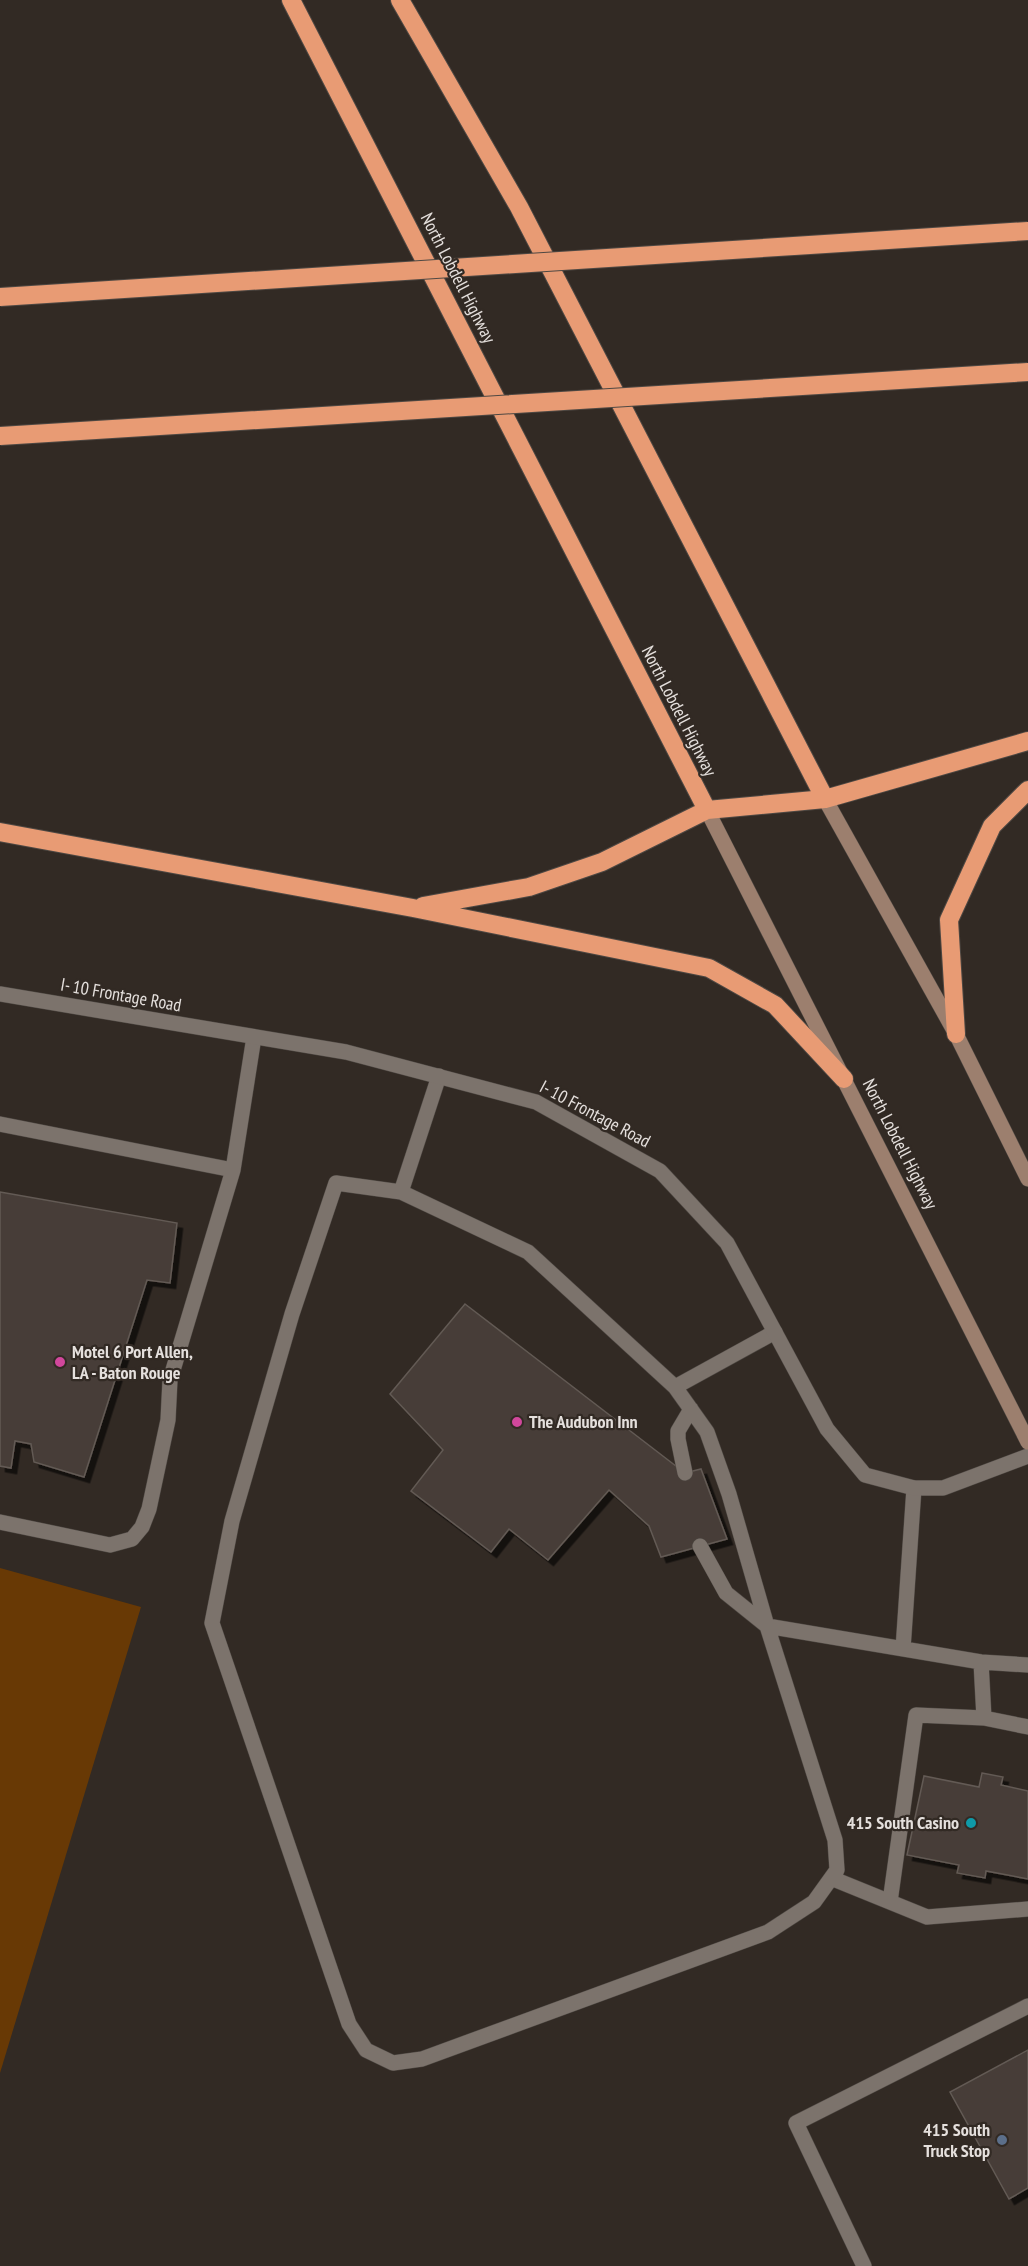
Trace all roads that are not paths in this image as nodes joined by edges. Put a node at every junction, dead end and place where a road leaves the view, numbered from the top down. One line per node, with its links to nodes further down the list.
1 (291, 0): 10 (highway, North Lobdell Highway)
2 (400, 0): 9 (highway)
3 (1028, 231): 4 (highway, bridge)
4 (0, 297)
5 (1028, 372): 6 (highway, bridge)
6 (0, 436)
7 (1028, 741): 9 (highway)
8 (1028, 790): 14 (highway)
9 (825, 799): 10 (highway); 14 (street)
10 (707, 810): 12 (highway); 17 (street, North Lobdell Highway)
11 (0, 832): 12 (highway)
12 (412, 908): 17 (highway)
13 (0, 994): 15 (street, I- 10 Frontage Road)
14 (956, 1034): 20 (street)
15 (254, 1037): 16 (street, I- 10 Frontage Road); 19 (street)
16 (439, 1076): 21 (street); 22 (street, I- 10 Frontage Road)
17 (843, 1079): 25 (street, North Lobdell Highway)
18 (0, 1124): 19 (street)
19 (233, 1170): 29 (street)
20 (1028, 1179)
21 (401, 1192): 23 (street); 37 (street)
22 (775, 1332): 23 (street); 28 (street, I- 10 Frontage Road)
23 (675, 1387): 24 (street)
24 (691, 1409): 27 (street); 31 (street)
25 (1028, 1442)
26 (1028, 1456): 28 (street, I- 10 Frontage Road)
27 (685, 1473)
28 (914, 1488): 32 (street)
29 (0, 1522)
30 (700, 1546): 31 (street)
31 (767, 1626): 32 (street); 37 (street)
32 (903, 1649): 33 (street)
33 (981, 1662): 34 (street); 35 (street)
34 (1028, 1665)
35 (984, 1718): 36 (street); 38 (street)
36 (1028, 1726)
37 (831, 1878): 38 (street)
38 (890, 1902): 39 (street)
39 (1028, 1909)
40 (1028, 2006): 41 (street)
41 (864, 2266)

